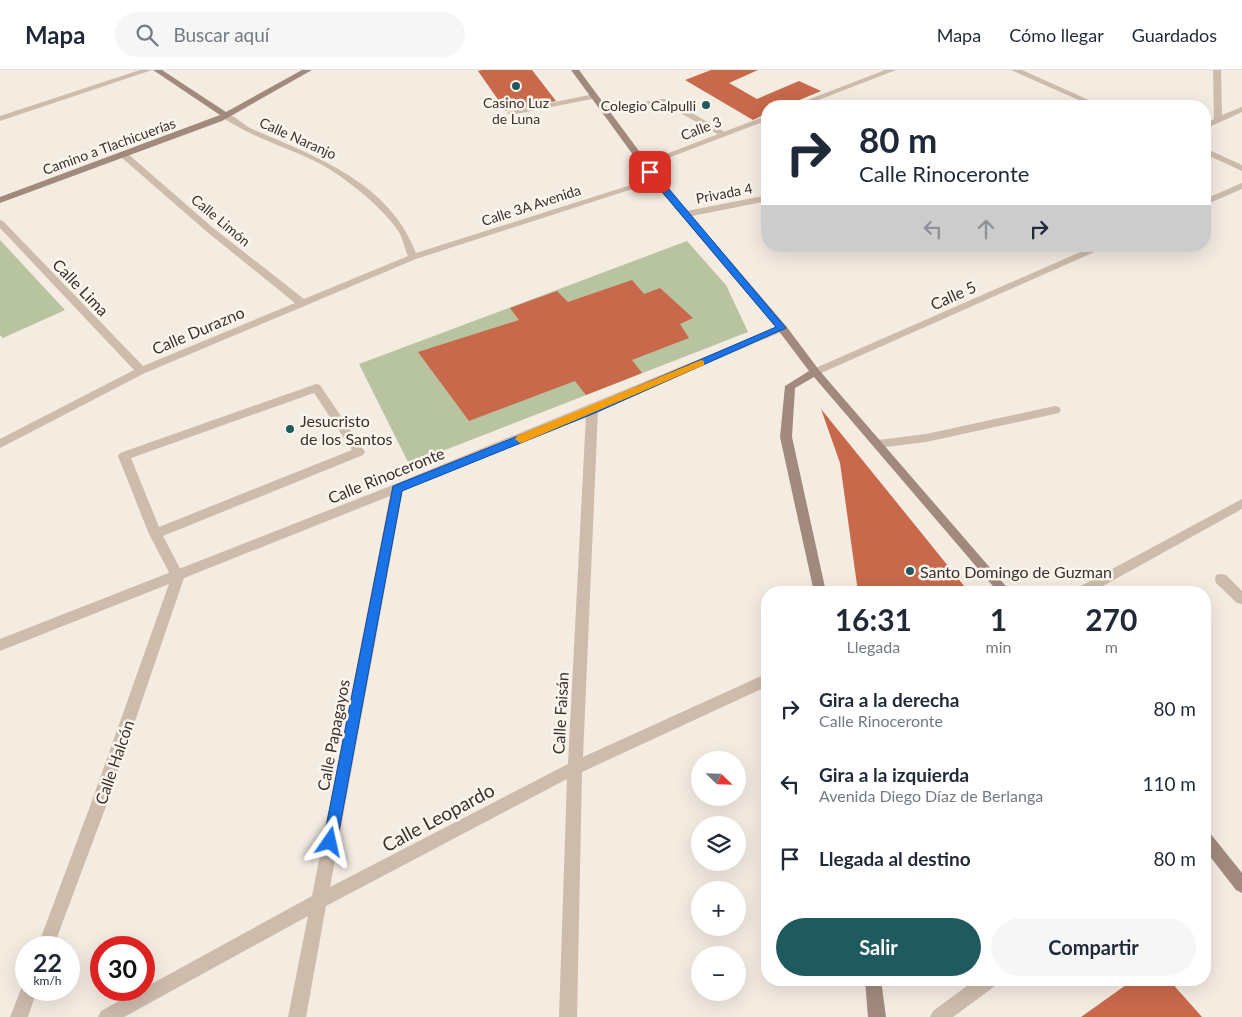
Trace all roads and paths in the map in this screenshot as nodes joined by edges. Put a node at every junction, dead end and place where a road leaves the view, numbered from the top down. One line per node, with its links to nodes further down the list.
1 (148, 70): 15 (street)
2 (157, 70): 14 (street)
3 (308, 70): 14 (street, Camino a Tlachicuerías)
4 (575, 70): 8 (street)
5 (892, 70): 9 (street)
6 (1015, 70): 10 (street)
7 (1216, 70): 17 (street)
8 (594, 96): 12 (street); 13 (street)
9 (812, 100)
10 (1082, 100)
11 (1242, 109): 17 (street)
12 (606, 112): 19 (street); 22 (street)
13 (511, 113)
14 (225, 115): 21 (street, Camino a Tlachicuerías); 32 (street, Calle Naranjo)
15 (0, 119)
16 (761, 120): 19 (street, Calle 3)
17 (1218, 120): 18 (street)
18 (1211, 123)
19 (724, 134): 22 (street, Calle 3)
20 (1211, 154): 23 (street)
21 (124, 155): 28 (street, Camino a Tlachicuerías); 33 (street, Calle Limón)
22 (644, 164): 24 (street)
23 (1242, 168)
24 (656, 180): 29 (street); 32 (street, Calle 3A Avenida)
25 (1242, 186): 27 (street)
26 (761, 199): 29 (street, Privada 4)
27 (1211, 199)
28 (0, 200)
29 (687, 214): 34 (street)
30 (0, 223): 35 (street, Calle Lima)
31 (1090, 252): 36 (street, Calle 5)
32 (413, 257): 33 (street, Calle Durazno)
33 (302, 303): 35 (street, Calle Durazno)
34 (782, 328): 36 (street); 37 (street, Calle Rinoceronte)
35 (141, 371): 39 (street, Calle Durazno)
36 (815, 372): 40 (street); 46 (street)
37 (592, 410): 41 (street, Calle Rinoceronte); 52 (street, Calle Faisán)
38 (1055, 410): 40 (street)
39 (0, 444)
40 (878, 444): 47 (street)
41 (397, 489): 44 (street, Calle Rinoceronte); 55 (street, Calle Papagayos)
42 (1242, 504): 48 (street)
43 (155, 534): 43 (street); 44 (street)
44 (178, 576): 50 (street, Calle Rinoceronte); 56 (street, Calle Halcón)
45 (1220, 578): 49 (street)
46 (819, 586)
47 (1000, 586)
48 (1093, 586)
49 (1242, 599)
50 (0, 645)
51 (761, 683): 52 (street, Calle Leopardo)
52 (575, 768): 55 (street, Calle Leopardo); 63 (street, Calle Faisán)
53 (1211, 846): 54 (street)
54 (1242, 885)
55 (319, 901): 61 (street, Calle Leopardo); 62 (street, Calle Papagayos)
56 (50, 936)
57 (874, 986): 64 (street)
58 (981, 986): 65 (street)
59 (25, 1001): 60 (street)
60 (19, 1017)
61 (107, 1017)
62 (296, 1017)
63 (568, 1017)
64 (877, 1017)
65 (939, 1017)

